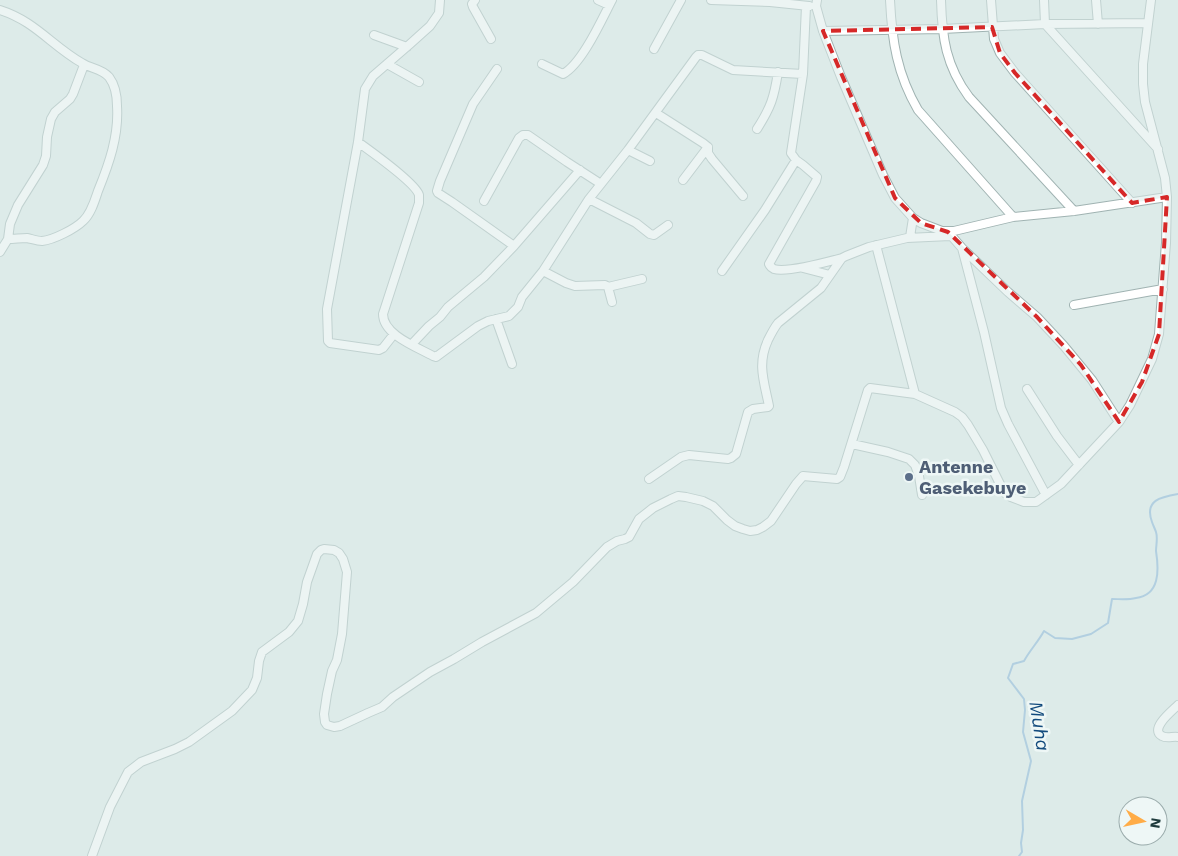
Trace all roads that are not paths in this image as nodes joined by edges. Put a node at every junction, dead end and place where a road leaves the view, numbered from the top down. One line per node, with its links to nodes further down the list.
1 (440, 0): 25 (street)
2 (475, 0): 24 (street)
3 (598, 0): 12 (street)
4 (681, 0): 26 (street)
5 (711, 0): 14 (street)
6 (890, 0): 21 (street)
7 (941, 0): 20 (street)
8 (991, 0): 19 (street)
9 (1044, 0): 17 (street)
10 (1096, 0): 18 (street)
11 (1151, 0): 16 (street)
12 (610, 2): 28 (street)
13 (817, 3): 14 (street); 22 (street)
14 (806, 6): 32 (street)
15 (0, 10): 29 (street)
16 (1148, 23): 18 (street); 39 (street)
17 (1045, 24): 18 (street); 19 (street); 39 (street)
18 (1098, 24)
19 (992, 27): 20 (street); 49 (street)
20 (942, 29): 21 (street); 50 (street)
21 (891, 30): 22 (street); 51 (street)
22 (823, 31): 52 (street)
23 (374, 35): 25 (street)
24 (491, 39)
25 (407, 48): 27 (street)
26 (654, 49)
27 (387, 64): 33 (street); 36 (street)
28 (542, 64)
29 (84, 65): 58 (street); 58 (street)
30 (497, 69): 60 (street)
31 (778, 72): 32 (street); 34 (street); 35 (street)
32 (802, 74): 40 (street)
33 (419, 82)
34 (656, 113): 37 (street); 38 (street)
35 (756, 129)
36 (358, 142): 74 (street); 74 (street)
37 (708, 147): 43 (street); 45 (street)
38 (628, 150): 41 (street); 44 (street)
39 (1159, 150): 46 (street)
40 (796, 160): 64 (street); 66 (street)
41 (650, 161)
42 (580, 170): 44 (street); 48 (street); 60 (street)
43 (683, 180)
44 (601, 184): 47 (street)
45 (742, 196)
46 (1167, 197): 49 (street); 70 (street)
47 (589, 199): 54 (street); 65 (street)
48 (484, 202)
49 (1132, 202): 50 (street)
50 (1074, 211): 51 (street)
51 (1013, 217): 55 (street)
52 (913, 218): 53 (street); 56 (street)
53 (921, 223): 55 (street); 57 (street)
54 (668, 225)
55 (950, 234): 57 (street); 61 (street)
56 (910, 237): 57 (street); 59 (street)
57 (919, 237)
58 (8, 239): 62 (street)
59 (876, 245): 63 (street); 78 (street)
60 (514, 246): 75 (street)
61 (962, 248): 79 (street); 84 (street)
62 (0, 252)
63 (842, 258): 64 (street); 67 (street)
64 (801, 267): 67 (street)
65 (543, 271): 69 (street); 73 (street)
66 (722, 271)
67 (830, 275): 82 (street)
68 (642, 279): 69 (street)
69 (608, 287): 71 (street)
70 (1163, 289): 72 (street); 79 (street)
71 (612, 302)
72 (1074, 305)
73 (496, 319): 75 (street); 76 (street)
74 (394, 334): 75 (street)
75 (412, 344)
76 (512, 364)
77 (1028, 390): 81 (street)
78 (915, 394): 80 (street); 84 (street)
79 (1119, 422): 81 (street)
80 (852, 444): 83 (street); 87 (street)
81 (1079, 465): 84 (street)
82 (649, 479)
83 (922, 495)
84 (1046, 495)
85 (1178, 705): 86 (street)
86 (1178, 737)
87 (92, 856)

